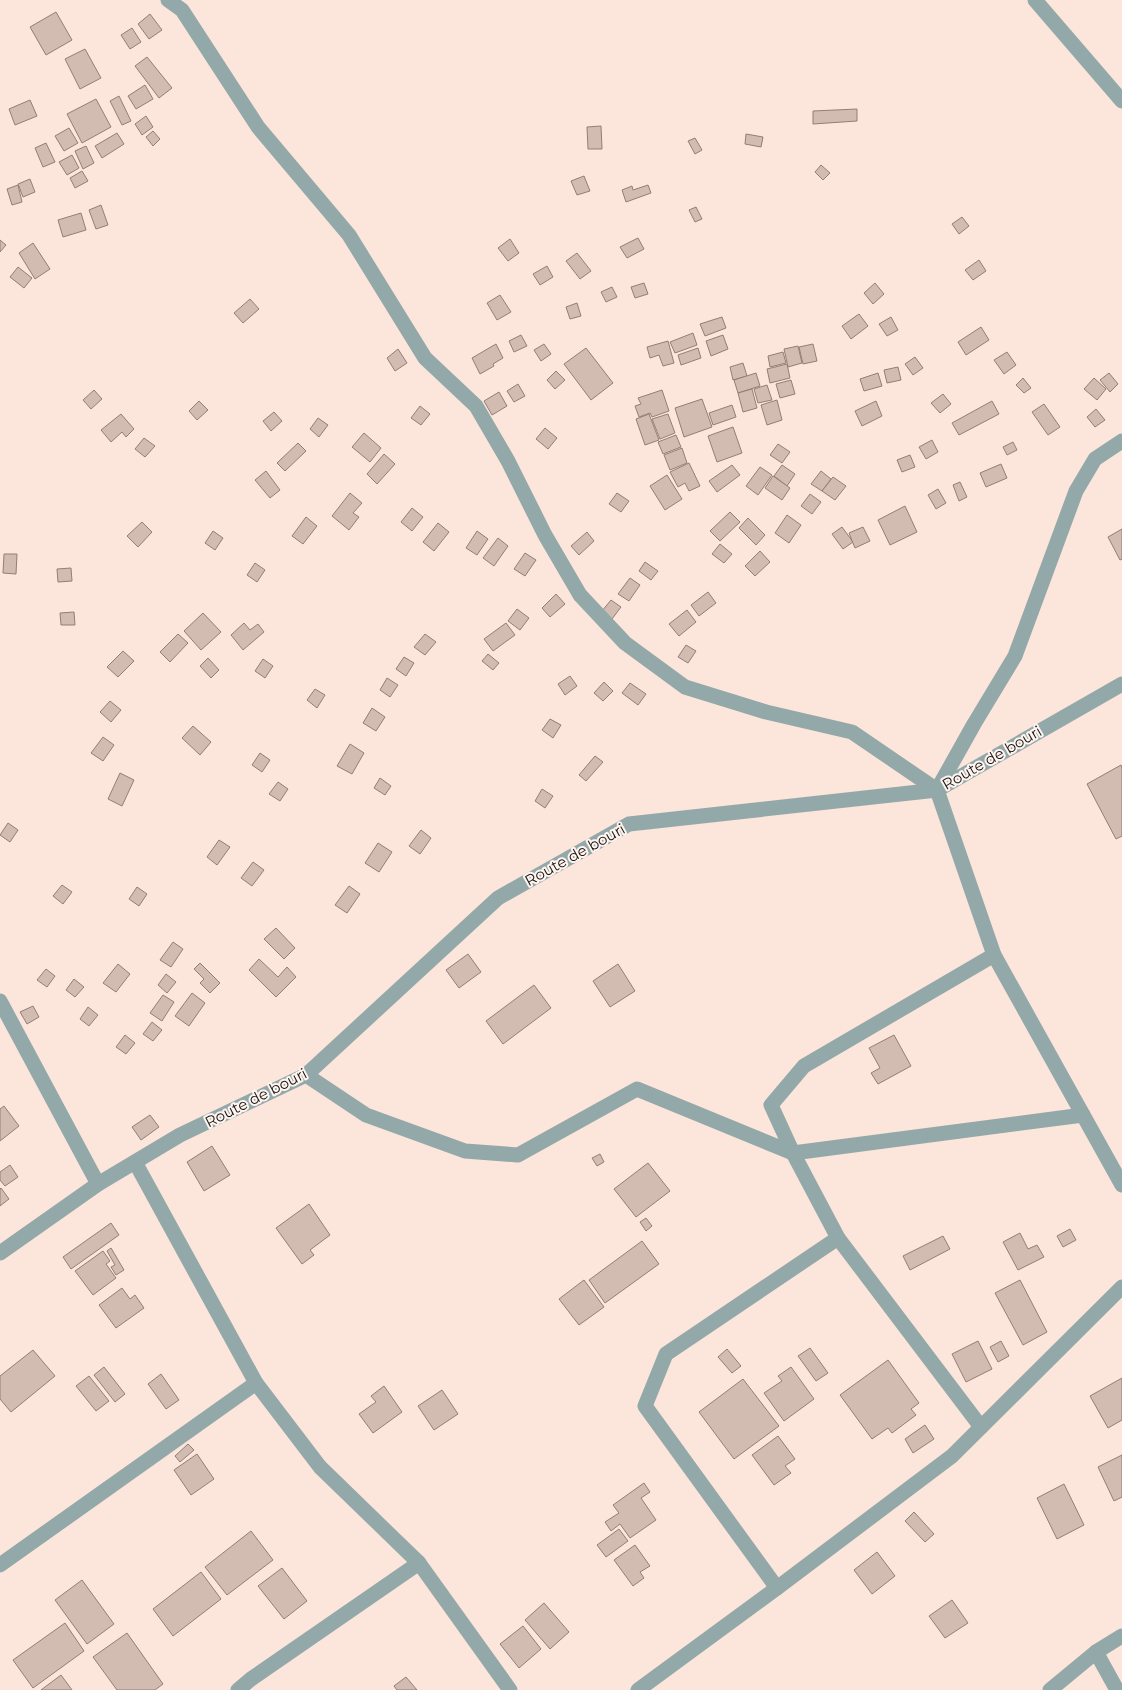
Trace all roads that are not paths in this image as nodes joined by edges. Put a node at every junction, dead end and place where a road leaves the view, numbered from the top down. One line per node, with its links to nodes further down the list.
1 (168, 0): 6 (street)
2 (1035, 0): 3 (street)
3 (1122, 101)
4 (1122, 441): 6 (street)
5 (1121, 686): 6 (street, Route de bouri)
6 (937, 790): 7 (street); 9 (street, Route de bouri)
7 (994, 955): 10 (street); 11 (street)
8 (0, 1001): 13 (street)
9 (306, 1075): 11 (street); 12 (street, Route de bouri)
10 (1083, 1114): 11 (street); 14 (street)
11 (794, 1153): 15 (street)
12 (135, 1162): 13 (street, Route de bouri); 18 (street)
13 (98, 1184): 16 (street, Route de bouri)
14 (1122, 1185)
15 (838, 1238): 19 (street); 22 (street)
16 (0, 1253)
17 (1122, 1286): 19 (street)
18 (256, 1384): 20 (street); 21 (street)
19 (981, 1427): 22 (street)
20 (419, 1563): 25 (street); 26 (street)
21 (0, 1565)
22 (777, 1588): 27 (street)
23 (1122, 1636): 24 (street)
24 (1096, 1652): 28 (street); 29 (street)
25 (238, 1690)
26 (510, 1690)
27 (638, 1690)
28 (1050, 1690)
29 (1117, 1690)

